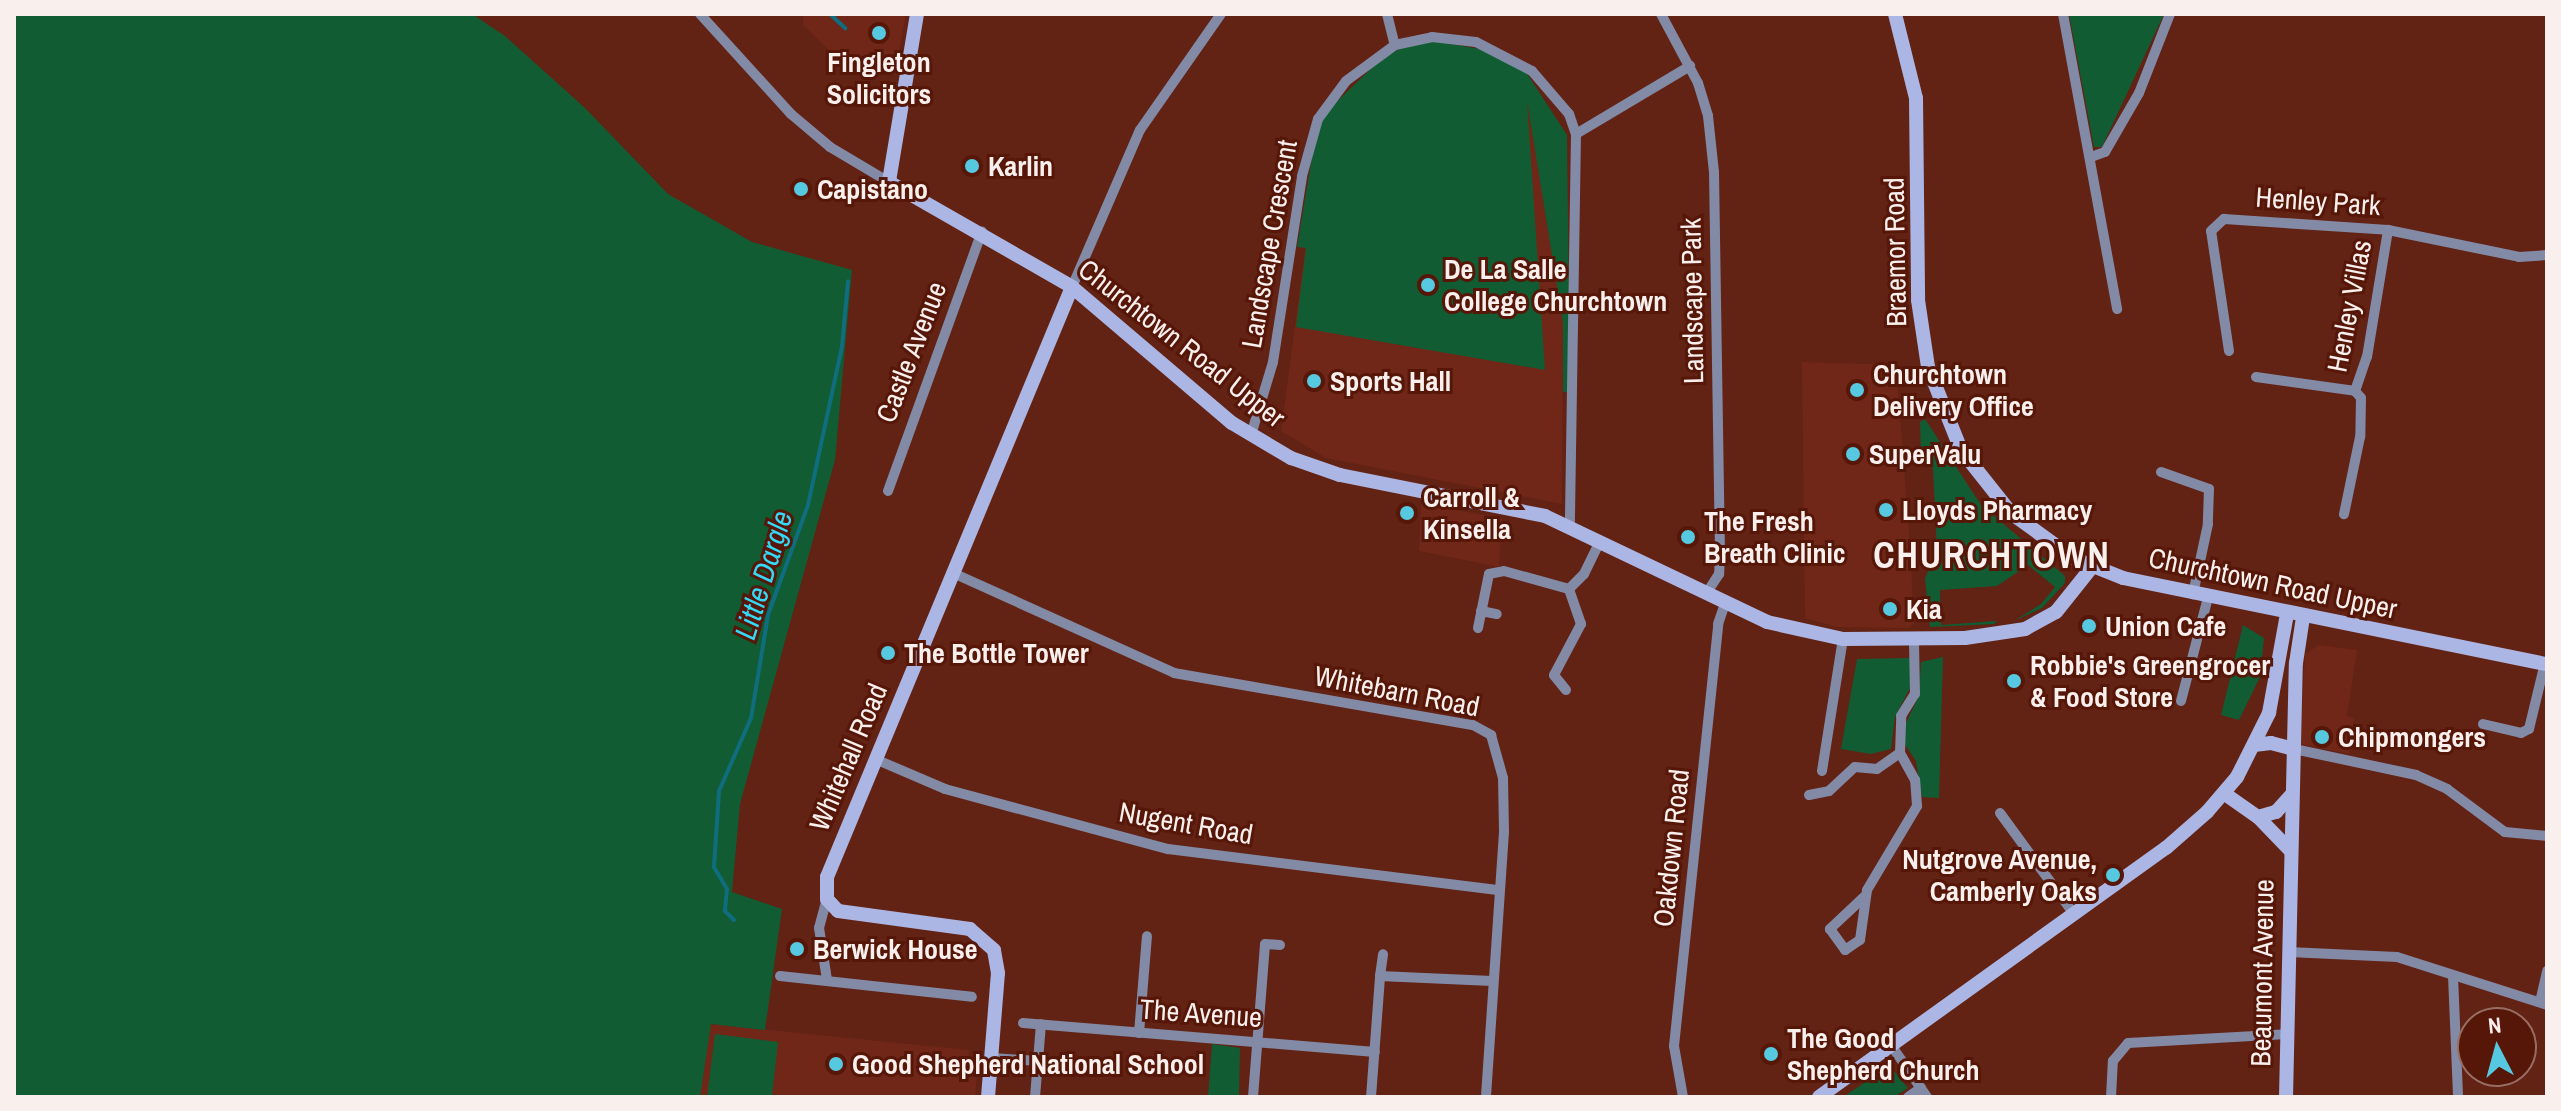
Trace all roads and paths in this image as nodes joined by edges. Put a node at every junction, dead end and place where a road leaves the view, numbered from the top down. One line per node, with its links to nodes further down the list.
1 (700, 14): 13 (street)
2 (917, 14): 13 (street)
3 (1221, 14): 17 (street)
4 (1387, 14): 9 (street)
5 (1661, 14): 10 (street, Landscape Park)
6 (1895, 14): 28 (street, Braemor Road)
7 (2063, 14): 12 (street)
8 (2170, 14): 12 (street)
9 (1395, 45): 11 (street, Landscape Crescent); 22 (street, Landscape Crescent)
10 (1690, 66): 11 (street); 31 (street, Landscape Park)
11 (1576, 134): 26 (street)
12 (2091, 157): 18 (street)
13 (889, 182): 15 (street, Churchtown Road Upper)
14 (2388, 230): 16 (street, Henley Park); 19 (street, Henley Park); 21 (street, Henley Villas)
15 (982, 231): 17 (street, Churchtown Road Upper); 24 (street, Castle Avenue)
16 (2547, 255)
17 (1072, 287): 22 (street, Churchtown Road Upper); 29 (street, Whitehall Road)
18 (2117, 309)
19 (2229, 351)
20 (2256, 377): 21 (street)
21 (2355, 391): 25 (street)
22 (1251, 435): 26 (street, Churchtown Road Upper)
23 (2161, 472): 32 (street)
24 (888, 491)
25 (2344, 514)
26 (1570, 528): 27 (street, Churchtown Road Upper)
27 (1600, 541): 30 (street); 31 (street, Churchtown Road Upper)
28 (2092, 567): 32 (street, Churchtown Road Upper); 40 (street, Churchtown Road Upper)
29 (953, 573): 49 (street, Whitehall Road); 58 (street, Whitebarn Road)
30 (1569, 589): 34 (street); 43 (street)
31 (1706, 594): 33 (street, Churchtown Road Upper)
32 (2200, 596): 36 (street, Churchtown Road Upper); 44 (street)
33 (1725, 604): 39 (street, Churchtown Road Upper); 89 (street, Oakdown Road)
34 (1481, 611): 35 (street); 38 (street)
35 (1497, 614)
36 (2287, 614): 37 (street, Churchtown Road Upper); 42 (street)
37 (2303, 617): 41 (street, Churchtown Road Upper); 42 (street, Beaumont Avenue)
38 (1478, 628)
39 (1843, 639): 40 (street, Churchtown Road Upper); 50 (street)
40 (1914, 640): 48 (street)
41 (2546, 661): 45 (street)
42 (2289, 663): 46 (street); 47 (street, Beaumont Avenue)
43 (1566, 690)
44 (2181, 701)
45 (2483, 724)
46 (2254, 745): 47 (street); 51 (street)
47 (2294, 749): 52 (street, Beaumont Avenue); 56 (street)
48 (1900, 753): 53 (street); 59 (street)
49 (875, 759): 58 (street, Nugent Road); 60 (street, Whitehall Road)
50 (1822, 771)
51 (2225, 794): 55 (street, Beaumont Avenue); 61 (street)
52 (2292, 794): 55 (street); 57 (street, Beaumont Avenue)
53 (1809, 795)
54 (2000, 813): 61 (street)
55 (2258, 817): 57 (street, Beaumont Avenue)
56 (2547, 836)
57 (2290, 850): 64 (street, Beaumont Avenue)
58 (1499, 890): 71 (street, Whitebarn Road)
59 (1864, 897): 59 (street)
60 (827, 899): 70 (street); 81 (street)
61 (2074, 914): 79 (street)
62 (1147, 936): 76 (street)
63 (1280, 945): 78 (street)
64 (2289, 952): 69 (street); 77 (street, Beaumont Avenue)
65 (1383, 954): 68 (street)
66 (2547, 971): 73 (street)
67 (780, 976): 70 (street)
68 (1380, 976): 71 (street); 80 (street)
69 (2453, 976): 73 (street); 94 (street)
70 (827, 980): 72 (street)
71 (1492, 981): 88 (street, Whitebarn Road)
72 (972, 997)
73 (2544, 1003)
74 (1023, 1023): 75 (street, The Avenue)
75 (1041, 1024): 76 (street, The Avenue); 82 (street)
76 (1139, 1033): 78 (street, The Avenue)
77 (2287, 1034): 92 (street); 93 (street, Beaumont Avenue)
78 (1256, 1041): 80 (street, The Avenue); 86 (street)
79 (1891, 1045): 83 (street); 90 (street)
80 (1375, 1052): 87 (street)
81 (992, 1058): 82 (street); 84 (street)
82 (1038, 1061): 85 (street)
83 (1924, 1093): 91 (street)
84 (988, 1097)
85 (1035, 1097)
86 (1253, 1097)
87 (1371, 1097)
88 (1486, 1097)
89 (1683, 1097)
90 (1819, 1097)
91 (1908, 1097)
92 (2111, 1097)
93 (2286, 1097)
94 (2458, 1097)

